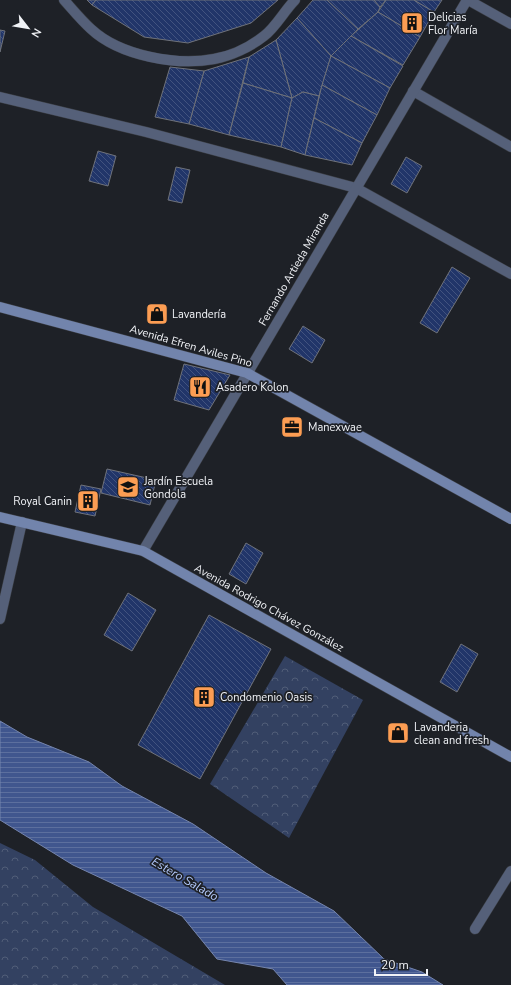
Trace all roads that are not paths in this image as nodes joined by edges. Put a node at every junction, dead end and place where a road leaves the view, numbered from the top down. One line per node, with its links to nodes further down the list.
1 (64, 0): 2 (street)
2 (296, 0)
3 (468, 0): 4 (street); 5 (street, Fernando Artieda Miranda)
4 (511, 24)
5 (413, 91): 7 (street); 8 (street, Fernando Artieda Miranda)
6 (0, 97): 8 (street)
7 (511, 147)
8 (356, 188): 9 (street); 11 (street, Fernando Artieda Miranda)
9 (511, 274)
10 (0, 307): 11 (street, Avenida Efren Aviles Pino)
11 (247, 373): 13 (street, Avenida Efren Aviles Pino); 15 (street, Fernando Artieda Miranda)
12 (0, 516): 14 (street, Avenida Rodrigo Chávez González)
13 (511, 518)
14 (22, 522): 15 (street, Avenida Rodrigo Chávez González); 16 (street)
15 (143, 552): 17 (street, Avenida Rodrigo Chávez González)
16 (0, 619)
17 (510, 755)
18 (511, 870): 19 (street)
19 (475, 929)

